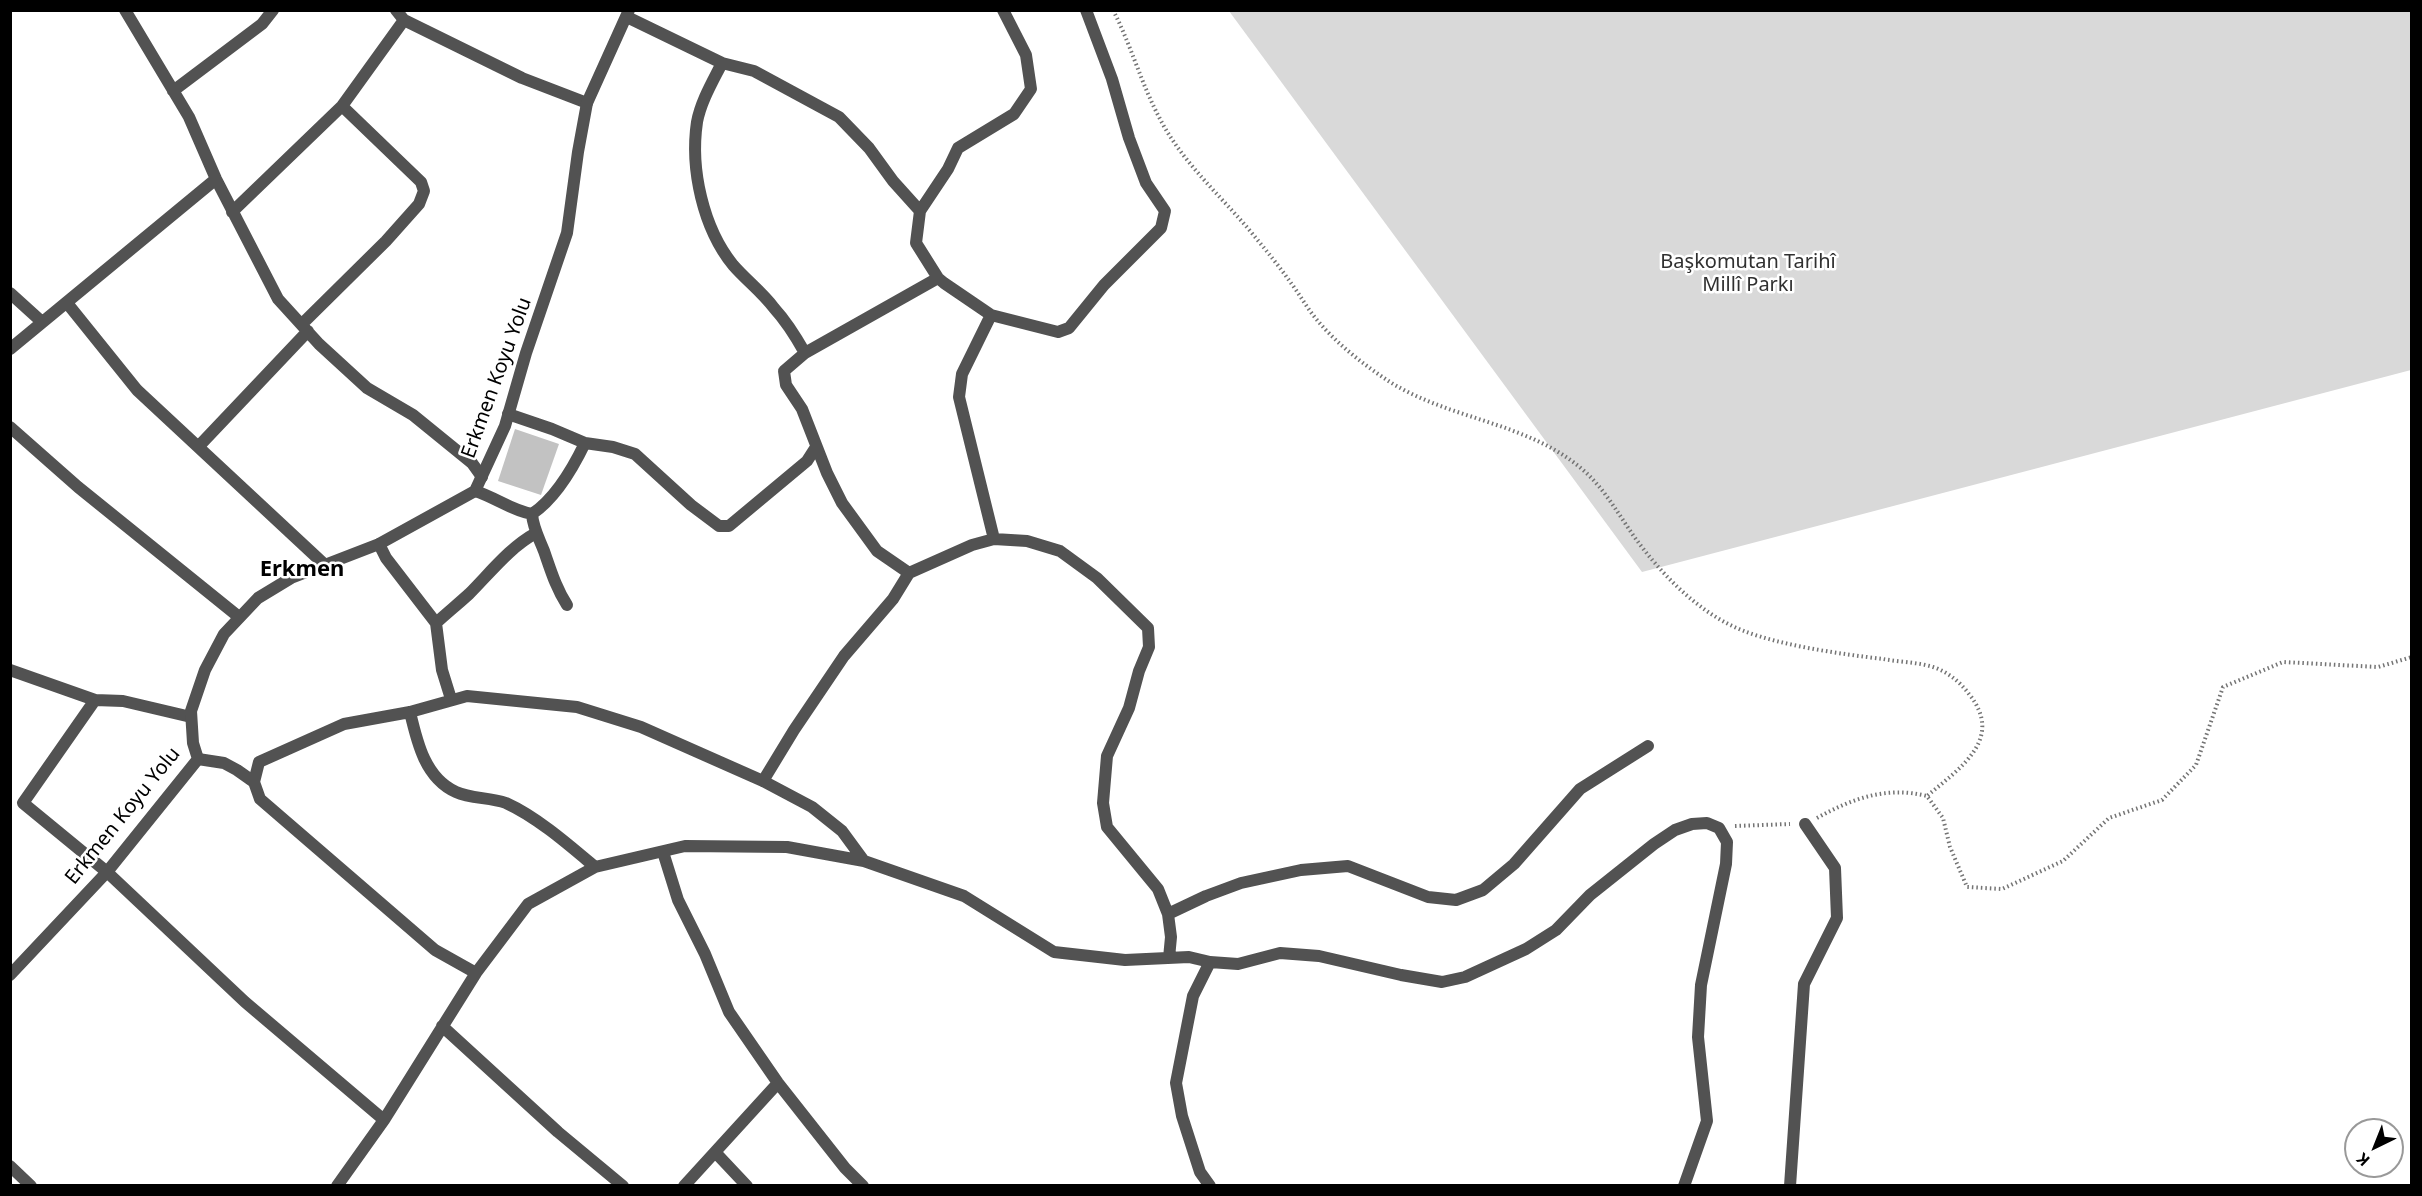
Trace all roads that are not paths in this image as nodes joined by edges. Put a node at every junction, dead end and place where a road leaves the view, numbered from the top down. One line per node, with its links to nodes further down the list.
1 (125, 10): 8 (street)
2 (273, 10): 8 (street)
3 (1003, 10): 12 (street)
4 (1086, 10): 17 (street)
5 (628, 14): 7 (street); 9 (street, Erkmen Koyu Yolu)
6 (400, 15): 9 (street); 10 (street)
7 (722, 63): 12 (street); 21 (street)
8 (172, 91): 11 (street)
9 (587, 103): 22 (street, Erkmen Koyu Yolu)
10 (342, 106): 13 (street); 19 (street)
11 (216, 179): 13 (street); 16 (street)
12 (920, 211): 14 (street)
13 (232, 212): 19 (street)
14 (938, 278): 17 (street); 21 (street)
15 (10, 293): 18 (street)
16 (67, 303): 18 (street); 25 (street)
17 (992, 315): 31 (street)
18 (42, 322): 20 (street)
19 (305, 328): 25 (street); 27 (street)
20 (10, 349)
21 (805, 353): 26 (street)
22 (508, 414): 24 (street); 27 (street, Erkmen Koyu Yolu)
23 (10, 427): 36 (street)
24 (585, 443): 26 (street); 29 (street)
25 (198, 446): 33 (street)
26 (816, 447): 34 (street)
27 (482, 477): 28 (street, Erkmen Koyu Yolu)
28 (475, 491): 29 (street); 32 (street, Erkmen Koyu Yolu)
29 (532, 514): 30 (street)
30 (536, 533): 35 (street); 37 (street)
31 (994, 539): 34 (street); 52 (street)
32 (379, 544): 33 (street, Erkmen Koyu Yolu); 37 (street)
33 (325, 565): 36 (street, Erkmen Koyu Yolu)
34 (909, 573): 45 (street)
35 (567, 605)
36 (239, 617): 42 (street, Erkmen Koyu Yolu)
37 (436, 623): 39 (street)
38 (10, 670): 40 (street)
39 (451, 699): 41 (street); 45 (street)
40 (95, 700): 42 (street); 51 (street)
41 (410, 712): 46 (street); 50 (street)
42 (191, 717): 44 (street, Erkmen Koyu Yolu)
43 (1648, 746): 52 (street)
44 (198, 759): 46 (street); 51 (street, Erkmen Koyu Yolu)
45 (763, 781): 49 (street)
46 (254, 782): 55 (street)
47 (1805, 824): 70 (street)
48 (663, 852): 49 (street); 50 (street); 58 (street)
49 (864, 861): 53 (street)
50 (595, 867): 55 (street)
51 (107, 872): 56 (street, Erkmen Koyu Yolu); 59 (street)
52 (1168, 914): 53 (street)
53 (1169, 958): 54 (street)
54 (1210, 962): 68 (street); 69 (street)
55 (476, 973): 57 (street)
56 (10, 975)
57 (442, 1026): 59 (street); 64 (street)
58 (778, 1083): 60 (street); 67 (street)
59 (384, 1120): 62 (street)
60 (715, 1152): 65 (street); 66 (street)
61 (10, 1166): 63 (street)
62 (342, 1184)
63 (31, 1185)
64 (623, 1185)
65 (684, 1185)
66 (747, 1185)
67 (863, 1185)
68 (1210, 1185)
69 (1684, 1185)
70 (1790, 1185)

